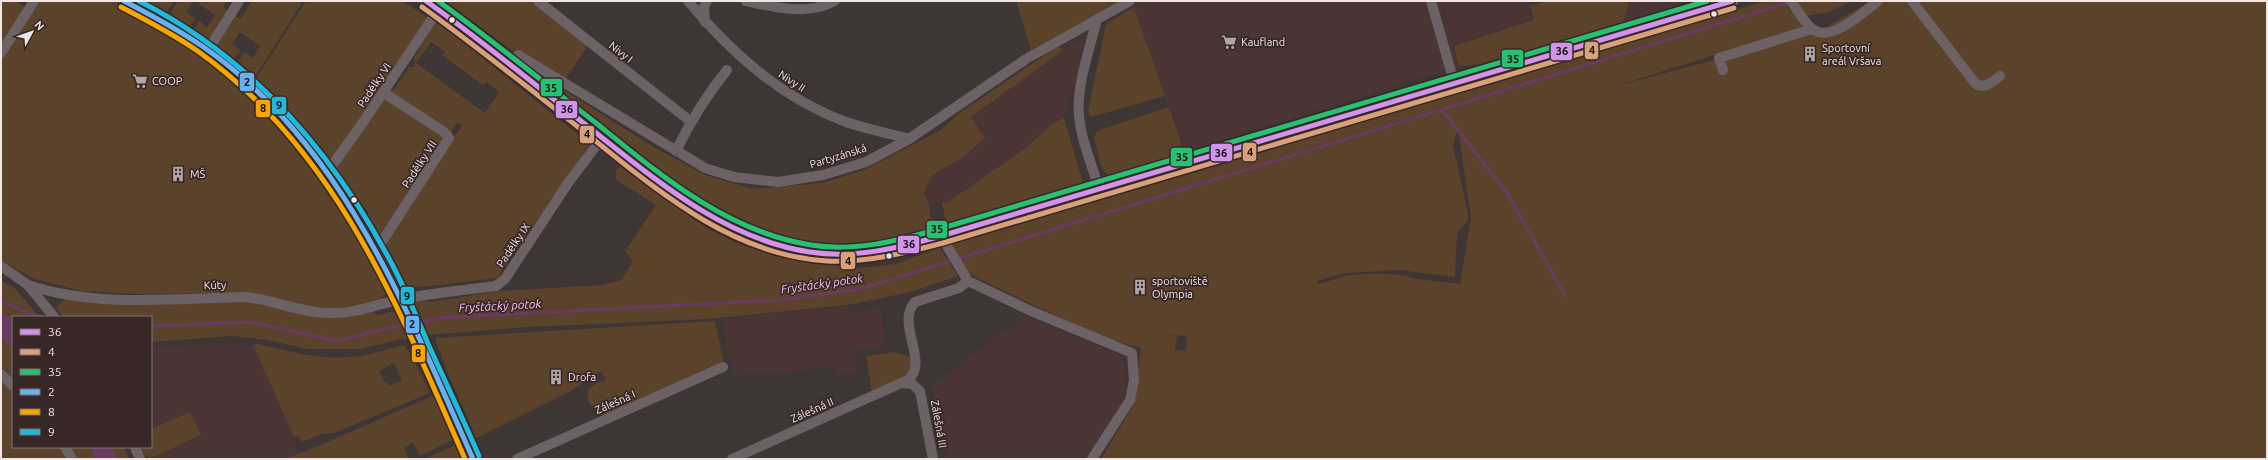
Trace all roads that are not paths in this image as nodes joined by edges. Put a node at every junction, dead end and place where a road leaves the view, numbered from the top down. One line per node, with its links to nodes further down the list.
1 (34, 1): 21 (street)
2 (124, 1): 20 (street)
3 (239, 1): 20 (street)
4 (426, 1): 16 (main road)
5 (538, 1): 28 (street, Nivy I)
6 (688, 1): 18 (street, Nivy II)
7 (707, 1): 18 (street)
8 (746, 1): 9 (street)
9 (835, 1)
10 (1130, 1): 17 (street, Partyzánská)
11 (1431, 1): 26 (street)
12 (1732, 1): 26 (main road)
13 (1791, 1): 19 (street)
14 (1878, 1): 19 (street)
15 (1912, 1): 25 (street)
16 (438, 10): 27 (street, Padělky VI); 29 (main road)
17 (1097, 19): 30 (street, Partyzánská); 33 (street)
18 (705, 22): 30 (street, Nivy II)
19 (1812, 29): 24 (street)
20 (208, 50): 32 (street)
21 (1, 52)
22 (518, 55): 31 (street, Partyzánská)
23 (727, 70): 28 (street)
24 (1723, 70)
25 (2000, 76)
26 (1454, 82): 33 (main road)
27 (384, 93): 32 (street, Padělky VI); 35 (street, Padělky VII)
28 (690, 121): 31 (street)
29 (602, 138): 34 (main road); 39 (street, Padělky IX)
30 (909, 139): 31 (street, Partyzánská)
31 (676, 151)
32 (325, 170): 35 (street)
33 (1099, 189): 34 (main road)
34 (943, 242): 37 (street)
35 (374, 246): 39 (street)
36 (1, 266): 38 (street)
37 (965, 278): 43 (street); 53 (street)
38 (28, 285): 39 (street, Kúty); 40 (street)
39 (402, 299): 49 (street)
40 (53, 316)
41 (723, 367): 50 (street, Zálešná I)
42 (1, 374): 44 (street)
43 (902, 383): 51 (street, Zálešná II); 52 (street, Zálešná III)
44 (12, 385)
45 (66, 448): 47 (street)
46 (135, 448): 48 (street)
47 (72, 459)
48 (140, 459)
49 (473, 459)
50 (517, 459)
51 (732, 459)
52 (933, 459)
53 (1092, 459)

